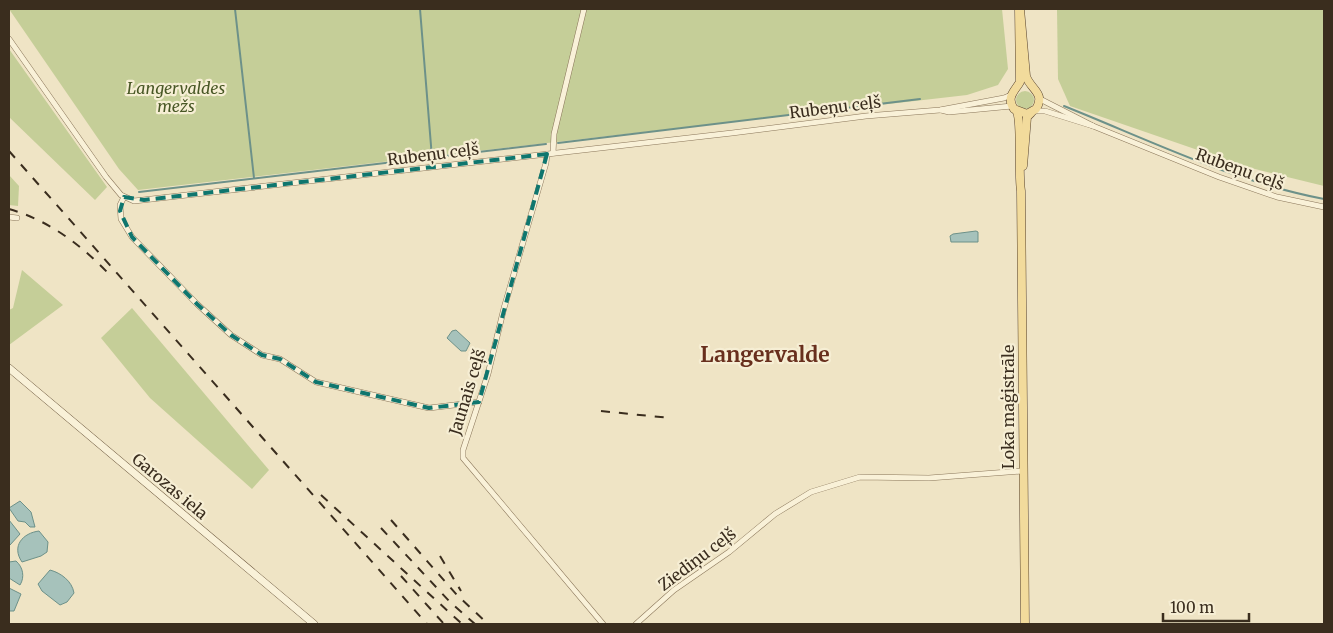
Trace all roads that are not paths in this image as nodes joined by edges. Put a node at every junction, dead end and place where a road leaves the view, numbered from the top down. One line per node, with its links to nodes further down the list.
1 (584, 9): 12 (street, Jaunais ceļš)
2 (1019, 9): 4 (main road); 5 (main road)
3 (9, 39): 14 (street)
4 (1031, 85): 5 (main road); 7 (main road)
5 (1018, 86): 6 (main road)
6 (1011, 95): 8 (main road, Loka maģistrāle); 9 (street, Rubeņu ceļš)
7 (1040, 99): 10 (main road, Loka maģistrāle); 11 (street, Rubeņu ceļš)
8 (1014, 109): 9 (street, Rubeņu ceļš); 10 (main road); 13 (main road, Loka maģistrāle)
9 (940, 110): 12 (street, Rubeņu ceļš)
10 (1032, 112): 11 (street, Rubeņu ceļš); 13 (main road, Loka maģistrāle)
11 (1093, 126): 15 (street, Rubeņu ceļš)
12 (550, 153): 14 (street, Rubeņu ceļš); 19 (street, Jaunais ceļš)
13 (1021, 190): 20 (main road, Loka maģistrāle)
14 (124, 197): 19 (street)
15 (1324, 207)
16 (9, 217): 17 (street)
17 (17, 218)
18 (9, 368): 21 (main road, Garozas iela)
19 (479, 402): 22 (street, Jaunais ceļš)
20 (1022, 471): 23 (street, Ziediņu ceļš); 24 (main road, Loka maģistrāle)
21 (314, 624)
22 (603, 624)
23 (636, 624)
24 (1025, 624)

